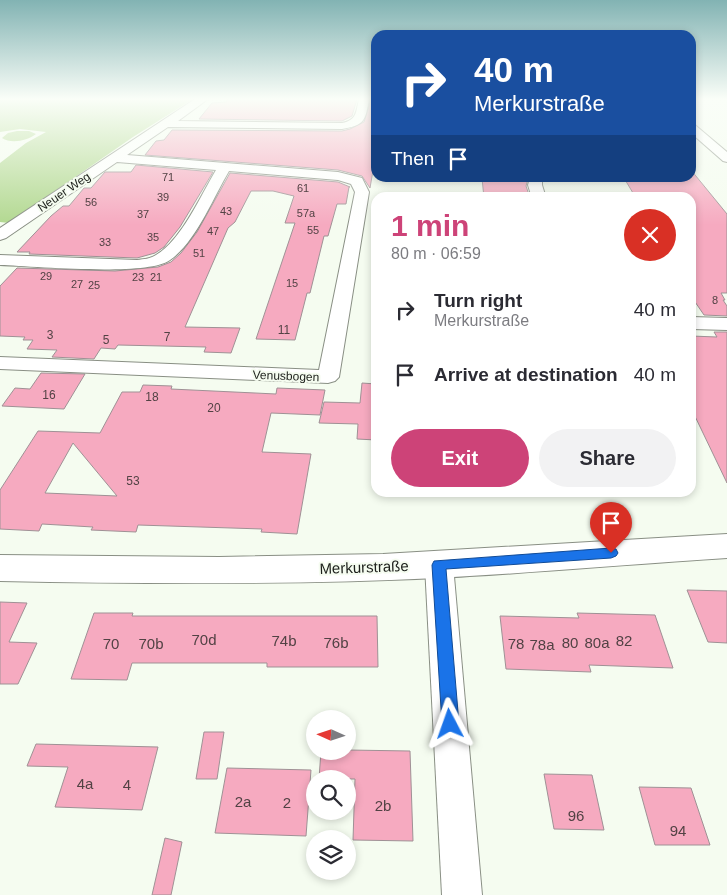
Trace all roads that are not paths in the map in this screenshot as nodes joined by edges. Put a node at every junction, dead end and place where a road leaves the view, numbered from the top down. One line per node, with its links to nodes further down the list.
1 (140, 141): 5 (street, Neuer Weg)
2 (707, 141): 4 (street)
3 (700, 150): 4 (street)
4 (722, 154)
5 (114, 158): 6 (street, Venusbogen); 7 (street, Neuer Weg)
6 (224, 168): 8 (street); 11 (street, Venusbogen)
7 (0, 235)
8 (0, 260)
9 (696, 323): 10 (street)
10 (727, 324)
11 (0, 364)
12 (727, 546): 13 (street, Merkurstraße)
13 (439, 565): 14 (street, Merkurstraße); 15 (street)
14 (0, 568)
15 (462, 895)

